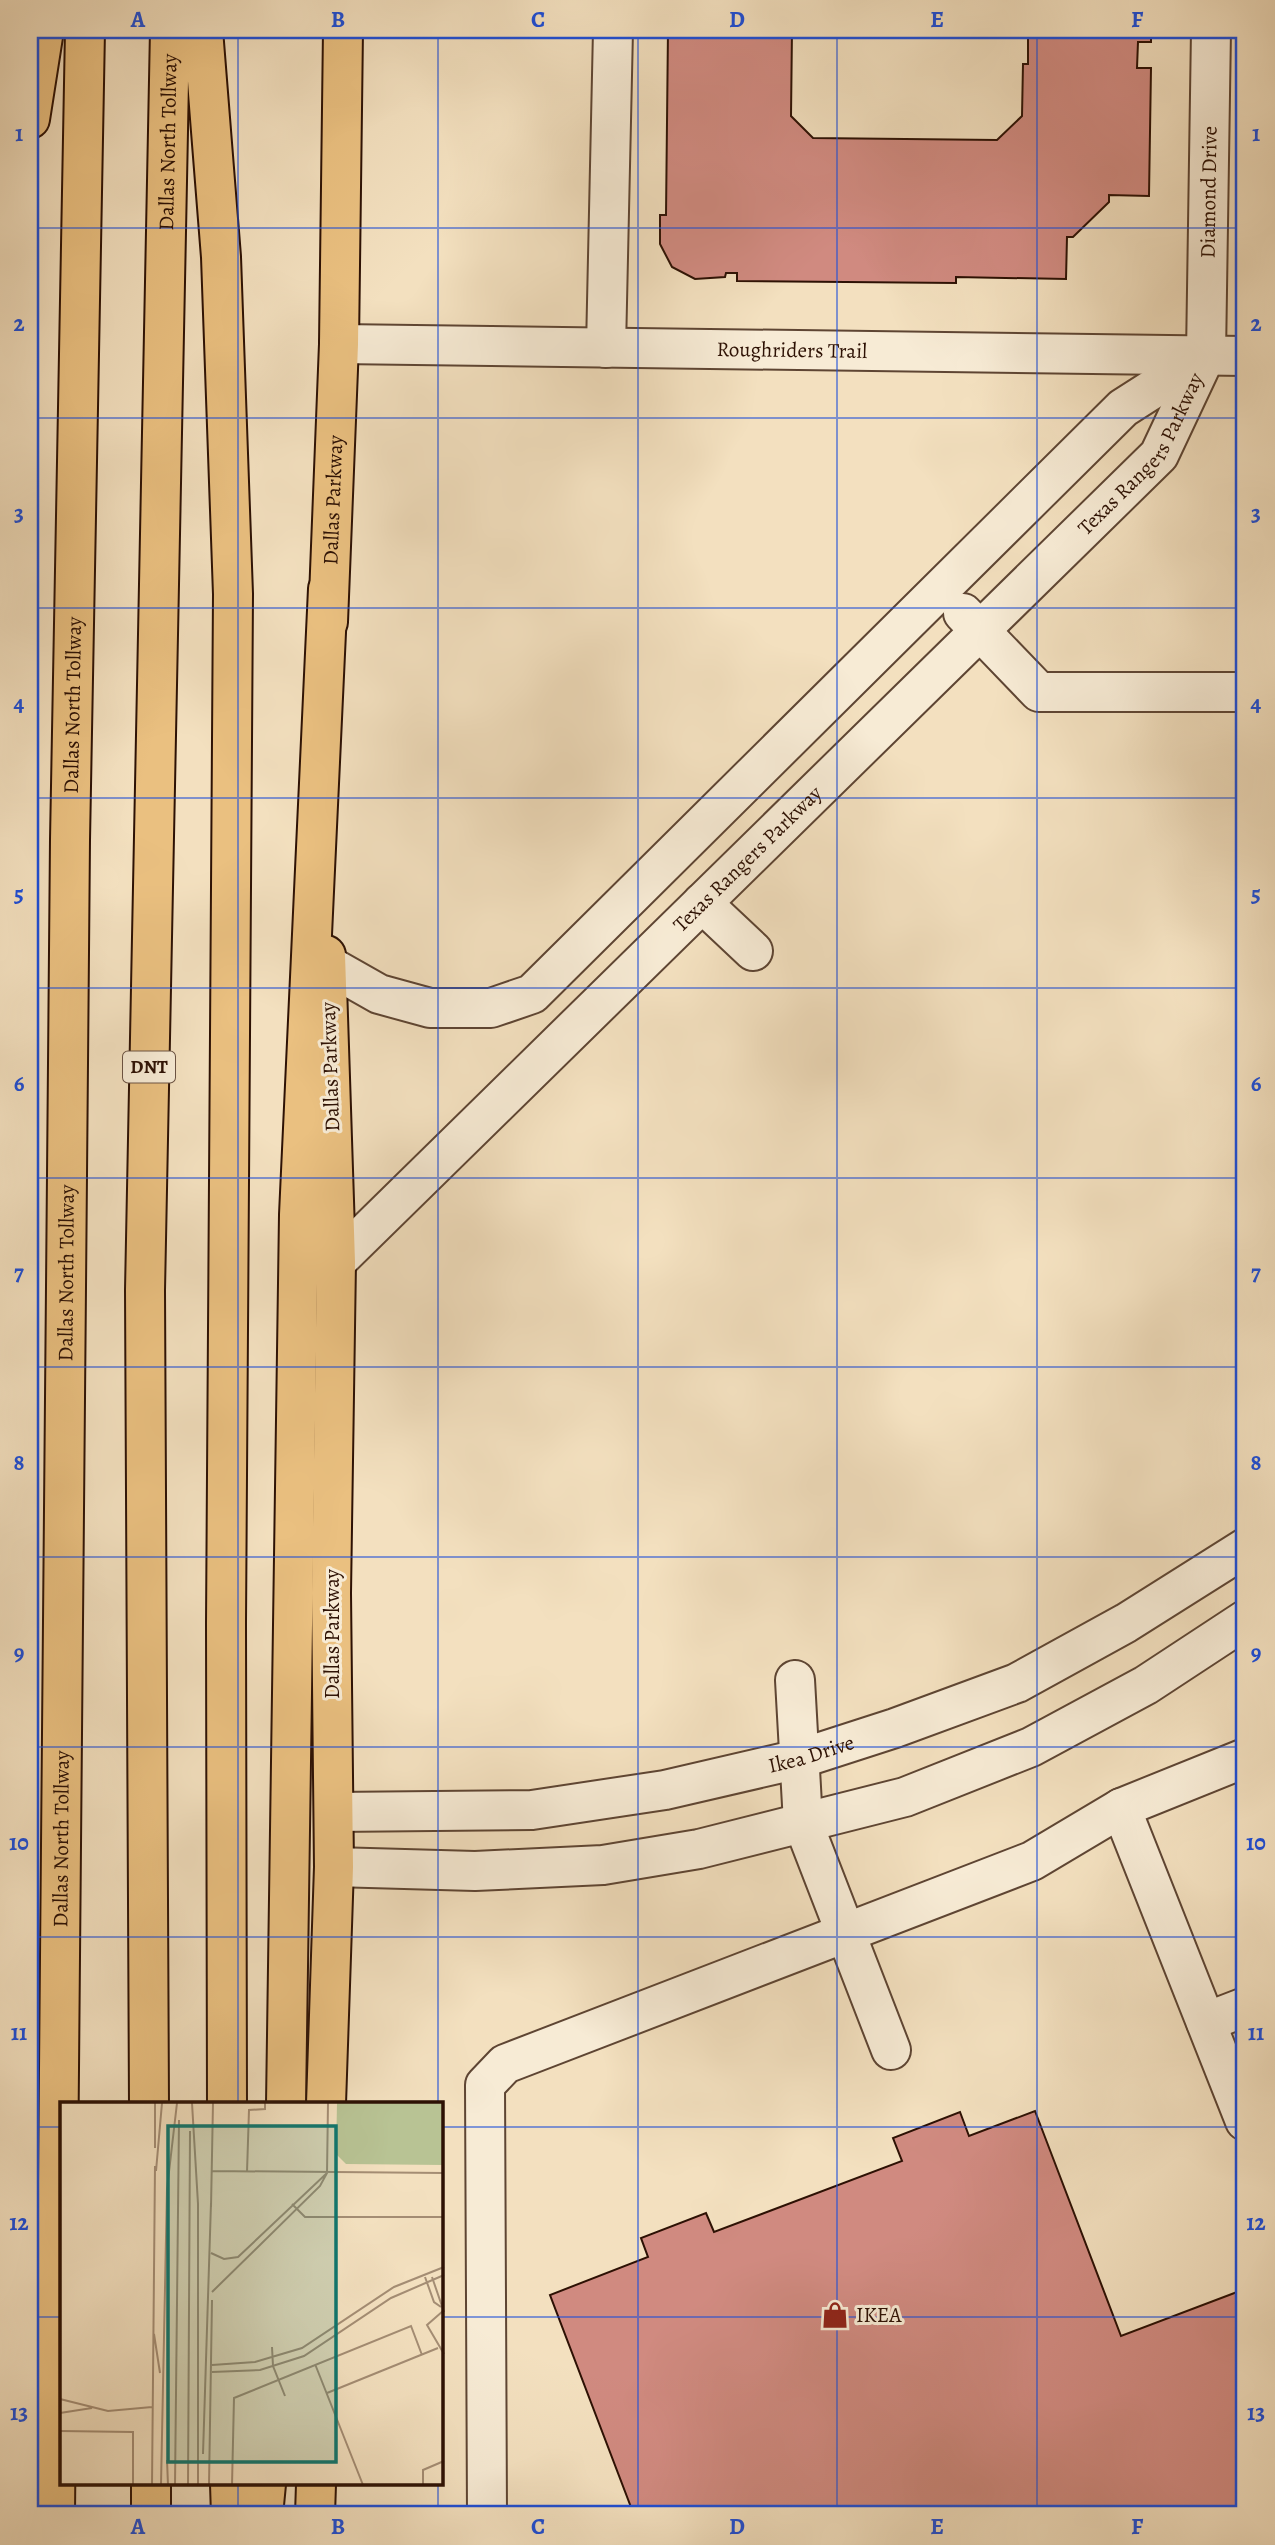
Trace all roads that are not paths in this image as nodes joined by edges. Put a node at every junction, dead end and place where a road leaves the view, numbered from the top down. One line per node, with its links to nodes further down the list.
1 (44, 30): 8 (main road)
2 (85, 30): 43 (main road, Dallas North Tollway)
3 (170, 30): 34 (main road, Dallas North Tollway / DNT)
4 (203, 30): 35 (main road)
5 (343, 30): 9 (main road, Dallas Parkway)
6 (613, 30): 10 (street)
7 (1212, 30): 11 (street, Diamond Drive)
8 (30, 119)
9 (339, 344): 10 (street, Roughriders Trail); 13 (main road, Dallas Parkway)
10 (606, 348): 11 (street, Roughriders Trail)
11 (1206, 355): 12 (street, Roughriders Trail); 14 (street, Texas Rangers Parkway); 15 (street, Texas Rangers Parkway)
12 (1245, 356)
13 (328, 589): 19 (main road, Dallas Parkway); 36 (main road)
14 (941, 590): 15 (street); 19 (street, Texas Rangers Parkway)
15 (980, 631): 16 (street); 17 (street, Texas Rangers Parkway)
16 (1245, 692)
17 (702, 903): 18 (street); 20 (street, Texas Rangers Parkway)
18 (753, 951)
19 (326, 964): 20 (main road, Dallas Parkway)
20 (336, 1262): 27 (main road, Dallas Parkway)
21 (1245, 1548): 25 (street, Ikea Drive)
22 (1245, 1620): 28 (street)
23 (795, 1680): 25 (street)
24 (1245, 1758): 26 (street)
25 (799, 1759): 27 (street, Ikea Drive); 28 (street)
26 (1121, 1808): 30 (street); 32 (street)
27 (334, 1812): 29 (main road, Dallas Parkway)
28 (803, 1823): 29 (street); 30 (street)
29 (334, 1867): 37 (main road, Dallas Parkway)
30 (846, 1934): 33 (street); 48 (street)
31 (1245, 2007): 32 (street)
32 (1206, 2022): 38 (street)
33 (891, 2050)
34 (149, 2102)
35 (227, 2102)
36 (285, 2102)
37 (326, 2102)
38 (1245, 2121)
39 (151, 2486): 44 (main road)
40 (230, 2486): 45 (main road)
41 (266, 2486): 46 (main road)
42 (316, 2486): 47 (main road)
43 (55, 2515)
44 (151, 2515)
45 (231, 2515)
46 (263, 2515)
47 (315, 2515)
48 (487, 2515)

